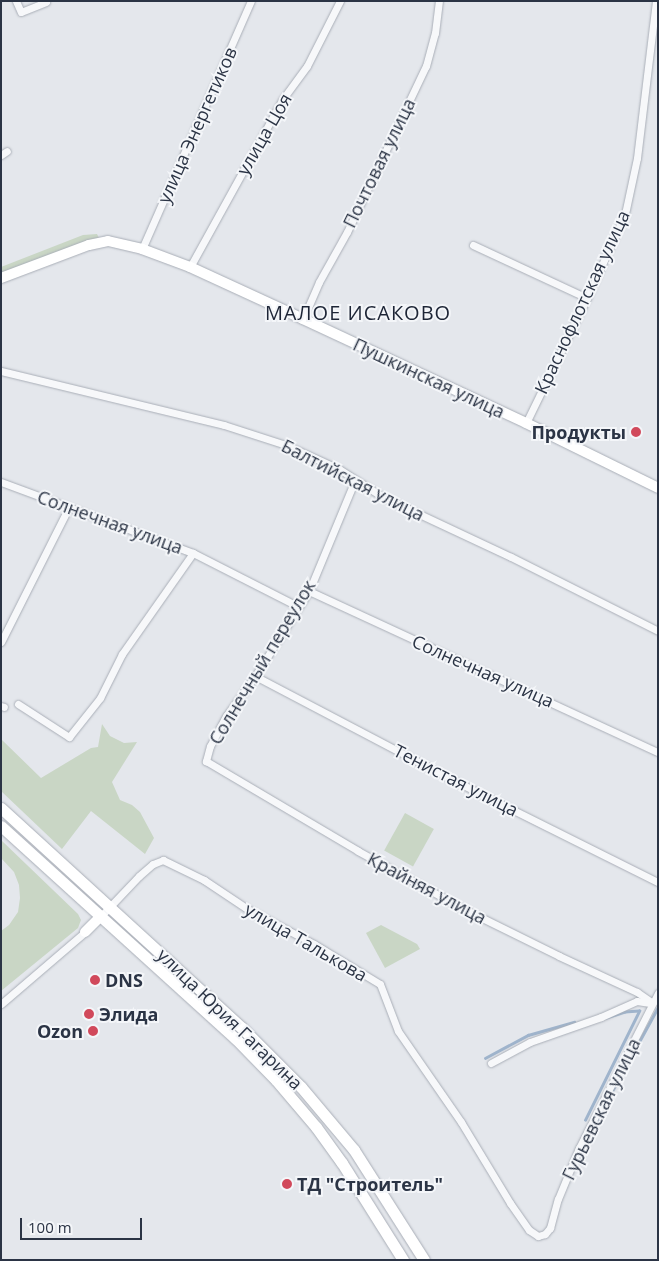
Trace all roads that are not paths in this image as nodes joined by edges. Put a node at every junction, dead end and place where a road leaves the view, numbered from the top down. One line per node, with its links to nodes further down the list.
1 (16, 1): 6 (street)
2 (251, 1): 8 (street, улица Энергетиков)
3 (340, 1): 9 (street, улица Цоя)
4 (439, 1): 12 (street, Почтовая улица)
5 (656, 1): 11 (street, Краснофлотская улица)
6 (46, 2)
7 (473, 244): 11 (street)
8 (142, 249): 9 (street, Пушкинская улица); 10 (street, Пушкинская улица)
9 (190, 267): 12 (street, Пушкинская улица)
10 (1, 278)
11 (588, 298): 14 (street, Краснофлотская улица)
12 (303, 319): 14 (street, Пушкинская улица)
13 (1, 371): 15 (street, Балтийская улица)
14 (526, 422): 17 (street, Пушкинская улица)
15 (355, 480): 20 (street, Солнечный переулок); 22 (street, Балтийская улица)
16 (1, 482): 18 (street, Солнечная улица)
17 (658, 488)
18 (69, 507): 19 (street, Солнечная улица); 23 (street)
19 (193, 553): 21 (street, Солнечная улица); 25 (street)
20 (309, 591): 21 (street, Солнечный переулок); 26 (street, Солнечная улица)
21 (297, 606): 24 (street, Солнечный переулок)
22 (658, 631)
23 (1, 642)
24 (255, 676): 27 (street, Солнечный переулок); 30 (street, Тенистая улица)
25 (18, 704)
26 (658, 752)
27 (206, 761): 35 (street, Крайняя улица)
28 (1, 808): 31 (main road, улица Юрия Гагарина)
29 (1, 826): 32 (main road, улица Юрия Гагарина)
30 (658, 882)
31 (111, 907): 32 (street, улица Талькова); 38 (street, улица Талькова); 40 (main road, улица Юрия Гагарина)
32 (101, 916): 33 (street); 39 (main road, улица Юрия Гагарина)
33 (85, 932): 36 (street)
34 (658, 993): 35 (street, Гурьевская улица)
35 (653, 1003): 37 (street); 38 (street, Гурьевская улица)
36 (1, 1004)
37 (491, 1063)
38 (550, 1228)
39 (403, 1260)
40 (424, 1260)

